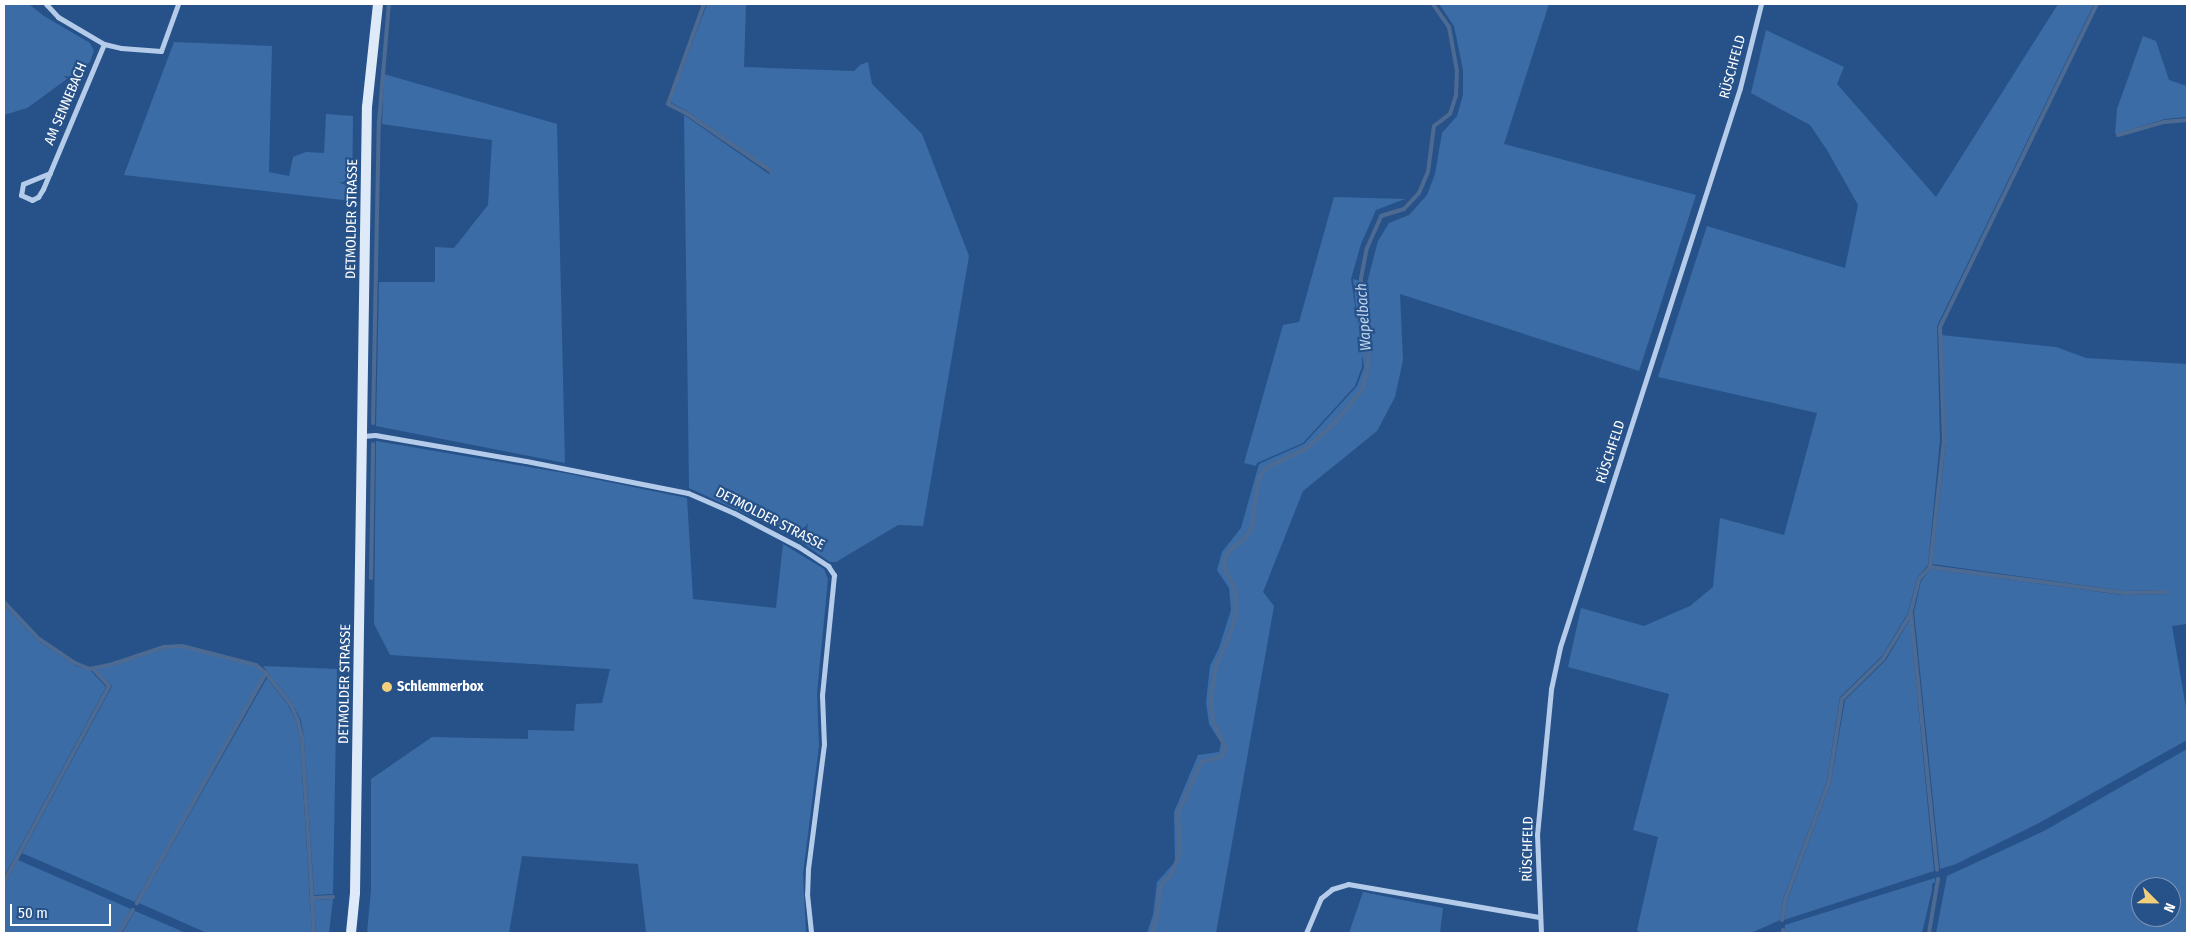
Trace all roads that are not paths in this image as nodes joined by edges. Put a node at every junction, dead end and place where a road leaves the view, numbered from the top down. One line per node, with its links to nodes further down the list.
1 (46, 4): 5 (street)
2 (178, 4): 5 (street)
3 (378, 4): 7 (main road, DETMOLDER STRASSE)
4 (1761, 4): 8 (street, RÜSCHFELD)
5 (104, 44): 6 (street, AM SENNEBACH)
6 (50, 173): 6 (street, AM SENNEBACH)
7 (363, 436): 9 (main road, DETMOLDER STRASSE); 10 (street, DETMOLDER STRASSE)
8 (1539, 917): 11 (street); 12 (street, RÜSCHFELD)
9 (351, 933)
10 (811, 933)
11 (1306, 933)
12 (1541, 933)

